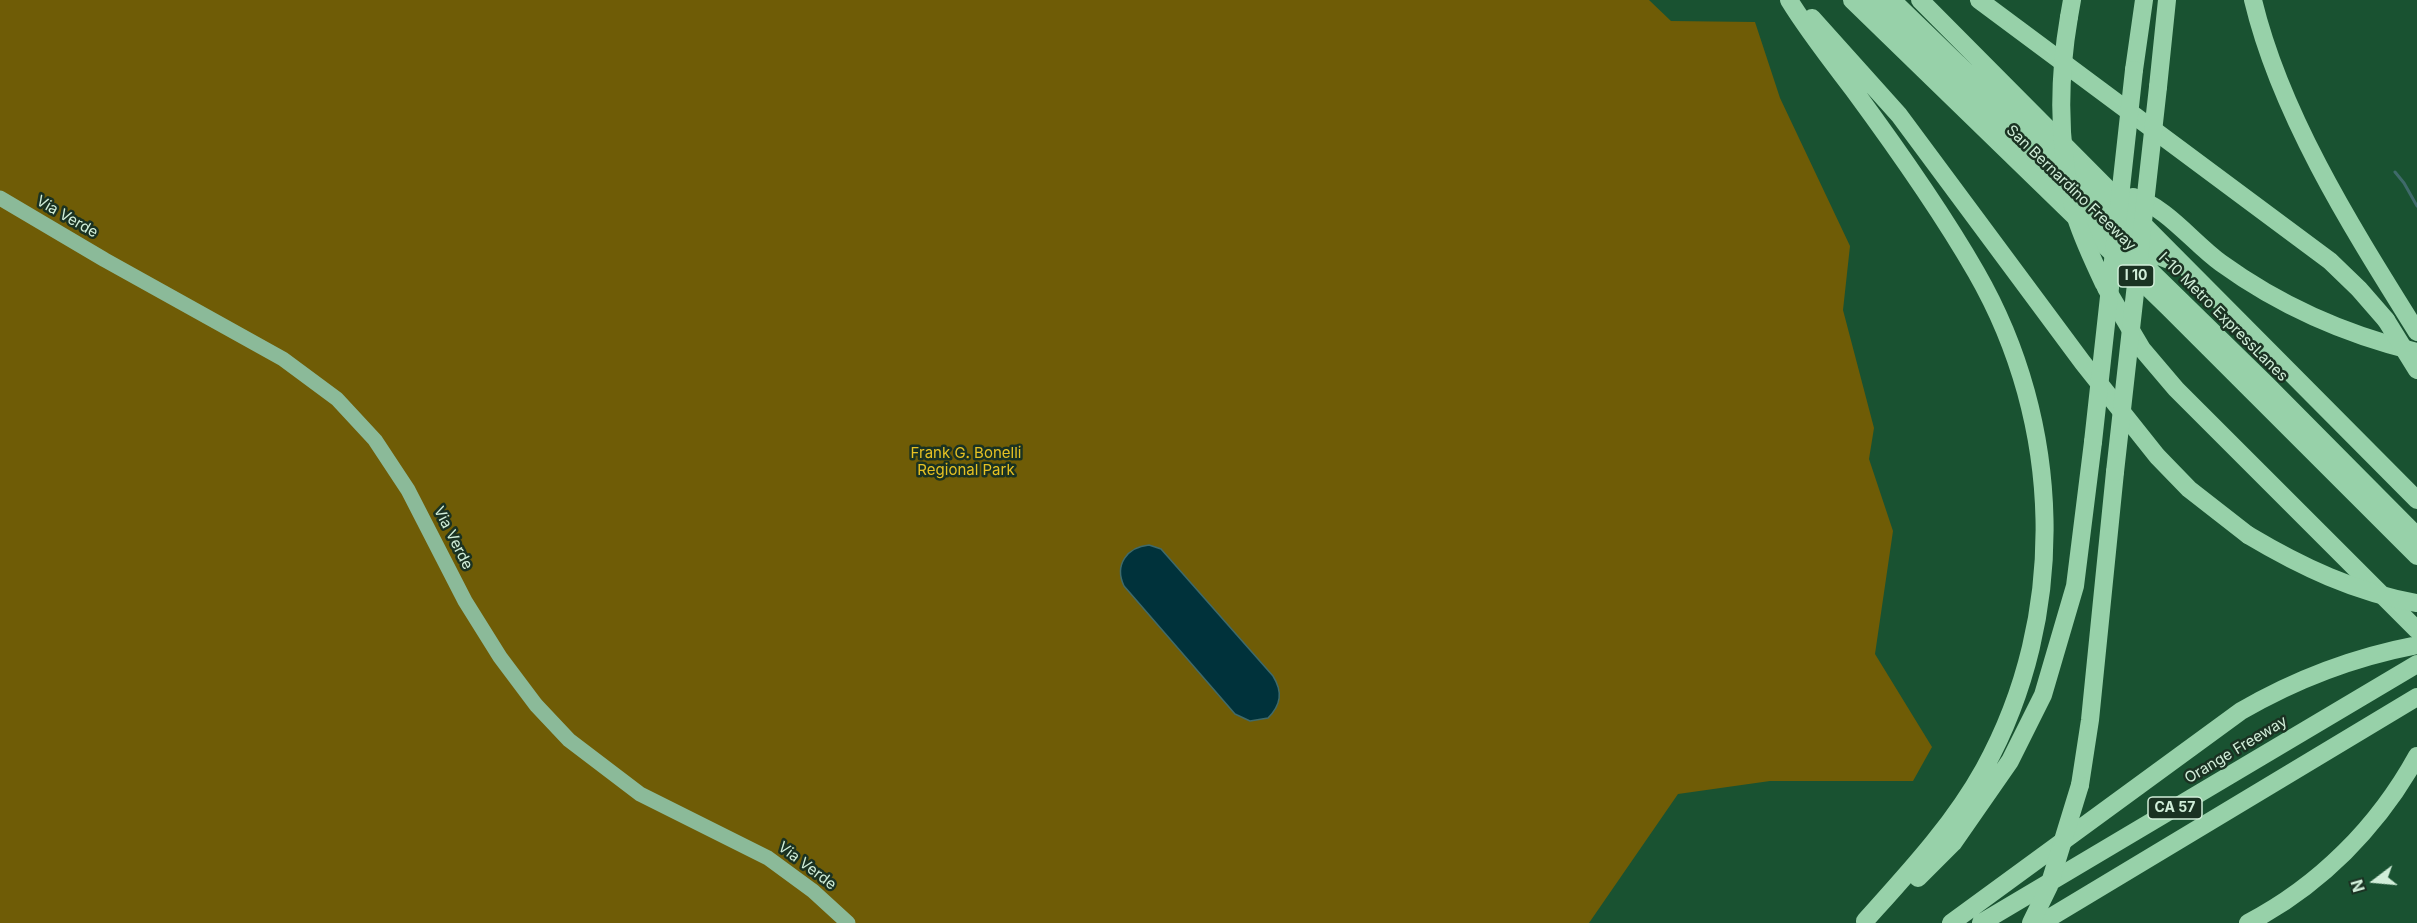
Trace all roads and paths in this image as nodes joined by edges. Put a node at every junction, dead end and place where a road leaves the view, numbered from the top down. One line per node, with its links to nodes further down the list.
1 (1791, 0): 20 (highway, bridge); 26 (highway)
2 (1852, 0): 19 (highway, San Bernardino Freeway / I 10)
3 (1873, 0): 18 (highway, I-10 Metro ExpressLanes)
4 (1892, 0): 13 (highway, I-10 Metro ExpressLanes)
5 (1920, 0): 11 (highway, San Bernardino Freeway / I 10)
6 (1979, 0): 16 (highway, bridge)
7 (2144, 0): 26 (highway, bridge)
8 (2167, 0): 30 (highway, bridge)
9 (2253, 0): 14 (highway)
10 (2071, 8): 21 (highway, bridge)
11 (2110, 189): 13 (highway, San Bernardino Freeway / I 10); 15 (highway)
12 (0, 198): 27 (main road, Via Verde)
13 (2184, 266): 17 (highway, San Bernardino Freeway / I 10)
14 (2414, 328)
15 (2417, 352)
16 (2417, 370)
17 (2417, 500)
18 (2417, 536)
19 (2417, 556)
20 (2417, 603)
21 (2417, 630)
22 (2417, 645): 28 (highway)
23 (2417, 664): 29 (highway, Orange Freeway / CA 57)
24 (2417, 697): 31 (highway, CA 57)
25 (2416, 758): 32 (highway)
26 (1863, 922)
27 (848, 923)
28 (1950, 923)
29 (1981, 923)
30 (2031, 923)
31 (2040, 923)
32 (2248, 923)

